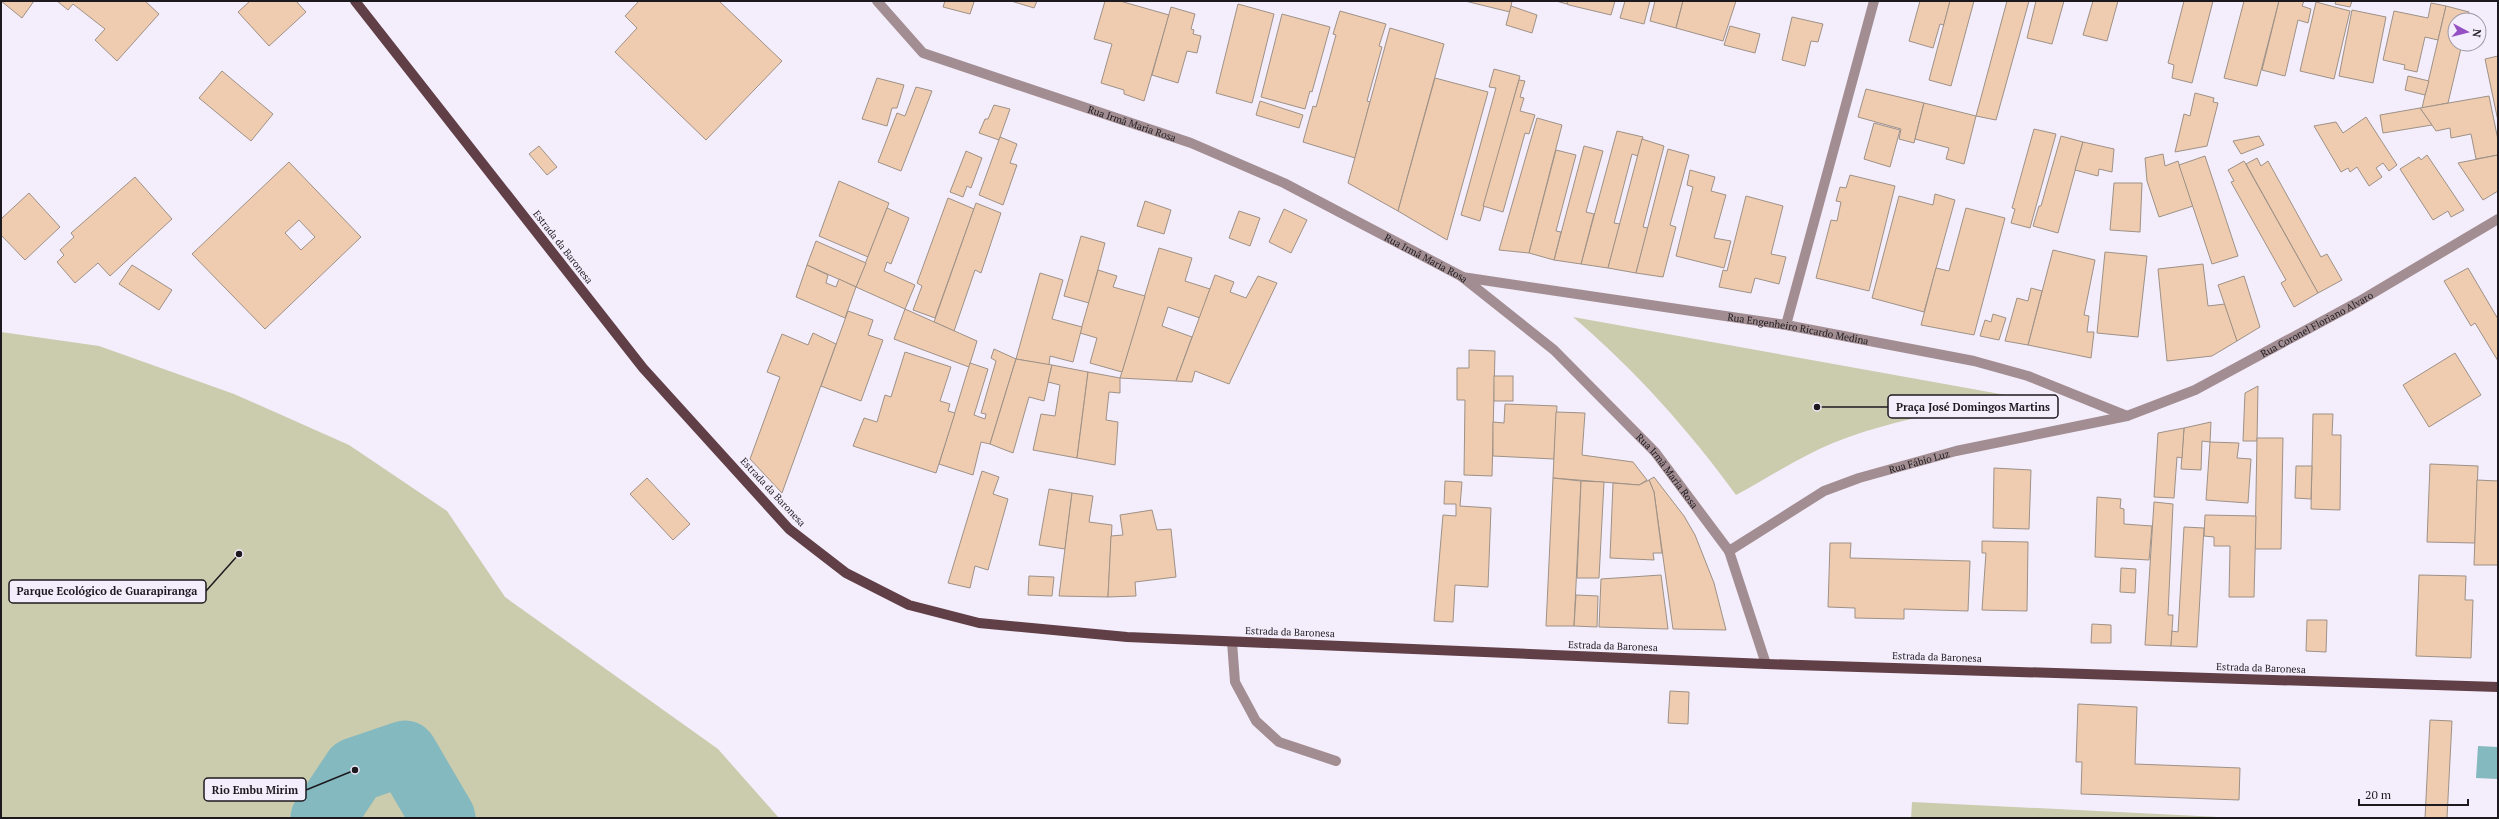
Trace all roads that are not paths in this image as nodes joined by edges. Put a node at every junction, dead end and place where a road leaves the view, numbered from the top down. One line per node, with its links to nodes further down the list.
1 (355, 1): 9 (main road, Estrada da Baronesa)
2 (877, 1): 5 (street, Rua Irmã Maria Rosa)
3 (1874, 1): 6 (street)
4 (2498, 219): 7 (street, Rua Coronel Floriano Alvaro)
5 (1461, 276): 6 (street, Rua Engenheiro Ricardo Medina); 8 (street, Rua Irmã Maria Rosa)
6 (1786, 325): 7 (street, Rua Engenheiro Ricardo Medina)
7 (2127, 416): 8 (street, Rua Fábio Luz)
8 (1729, 551): 10 (street, Rua Irmã Maria Rosa)
9 (1232, 642): 10 (main road, Estrada da Baronesa); 12 (street)
10 (1766, 664): 11 (main road, Estrada da Baronesa)
11 (2498, 687)
12 (1336, 761)

